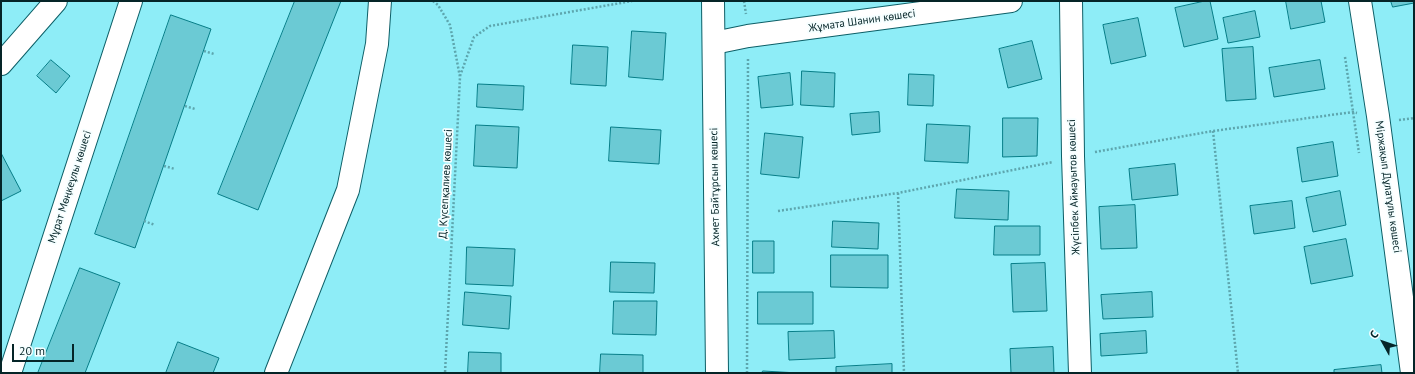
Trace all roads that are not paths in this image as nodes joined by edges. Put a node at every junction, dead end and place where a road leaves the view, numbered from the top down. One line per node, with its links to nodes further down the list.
1 (56, 1): 9 (street)
2 (131, 1): 10 (street, Мұрат Мөңкеұлы көшесі)
3 (380, 1): 11 (street)
4 (713, 1): 8 (street, Ахмет Байтұрсын көшесі)
5 (1011, 1): 8 (street, Жұмата Шанин көшесі)
6 (1071, 1): 13 (street, Жүсіпбек Аймауытов көшесі)
7 (1360, 1): 14 (street, Міржақып Дұлатұлы көшесі)
8 (714, 42): 12 (street, Ахмет Байтұрсын көшесі)
9 (1, 64)
10 (10, 373)
11 (276, 373)
12 (717, 373)
13 (1080, 373)
14 (1412, 373)

